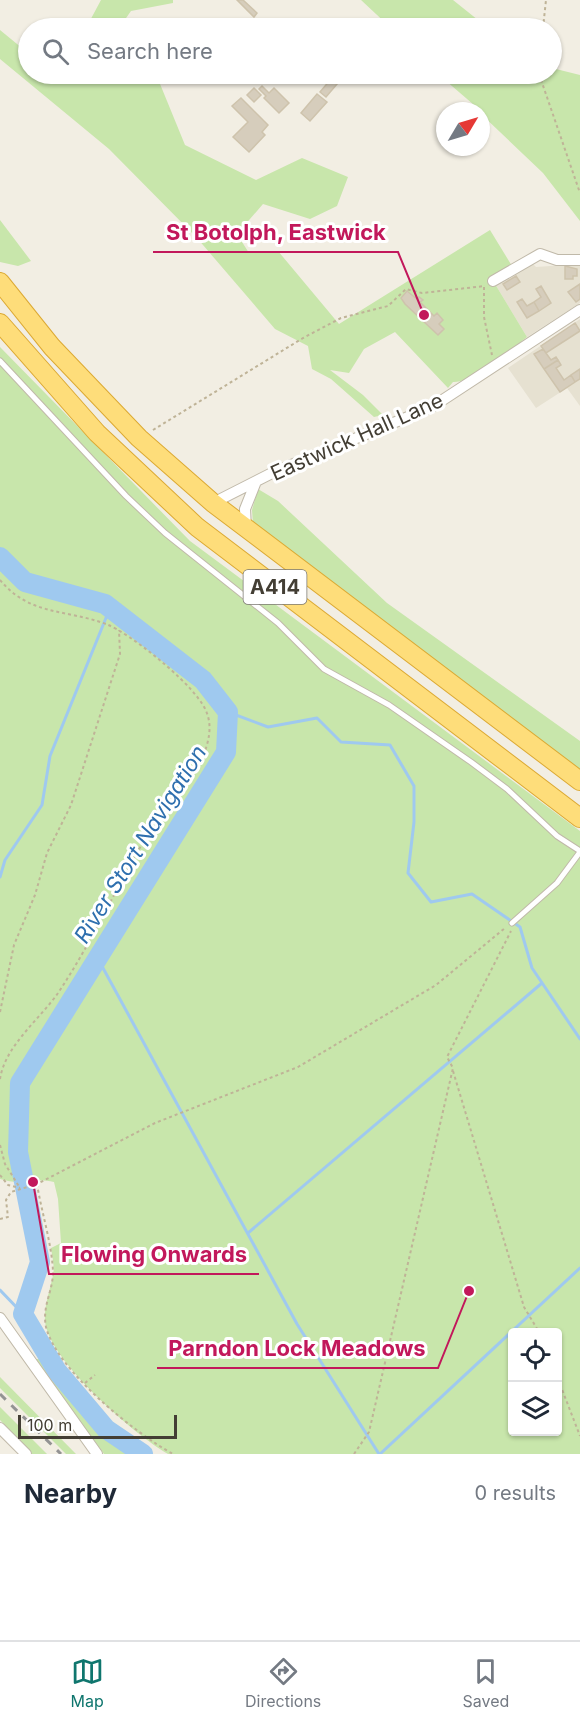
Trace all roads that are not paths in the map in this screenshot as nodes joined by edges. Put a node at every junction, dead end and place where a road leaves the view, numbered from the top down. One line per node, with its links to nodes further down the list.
1 (580, 260): 3 (street)
2 (0, 282): 8 (highway, A414)
3 (488, 284)
4 (580, 310): 7 (street, Eastwick Hall Lane)
5 (0, 324): 11 (highway, A414)
6 (0, 361): 12 (lane)
7 (255, 484): 8 (street, Eastwick Hall Lane); 9 (street, Eastwick Hall Lane)
8 (213, 503): 9 (highway, A414)
9 (246, 529): 10 (highway, A414)
10 (580, 781)
11 (580, 818)
12 (580, 852): 13 (lane)
13 (511, 925)
14 (0, 1318): 17 (street)
15 (0, 1428): 16 (street)
16 (26, 1454)
17 (97, 1454)

